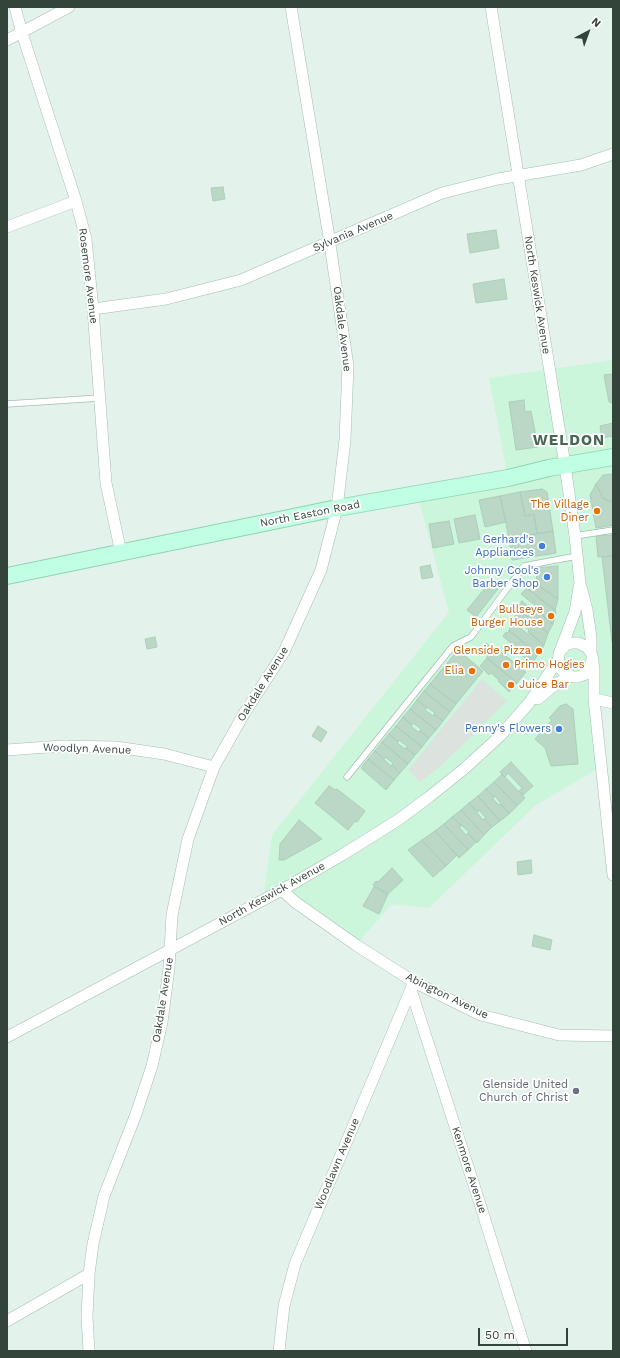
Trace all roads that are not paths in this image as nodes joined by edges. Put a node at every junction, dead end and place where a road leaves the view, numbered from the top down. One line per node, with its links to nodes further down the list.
1 (15, 7): 5 (street, Rosemore Avenue)
2 (69, 7): 5 (street)
3 (291, 7): 11 (street, Oakdale Avenue)
4 (491, 7): 8 (street, North Keswick Avenue)
5 (22, 33): 6 (street); 9 (street, Rosemore Avenue)
6 (7, 40)
7 (613, 154): 8 (street, Sylvania Avenue)
8 (518, 177): 11 (street, Sylvania Avenue); 16 (street, North Keswick Avenue)
9 (76, 201): 10 (street); 12 (street, Rosemore Avenue)
10 (7, 227)
11 (330, 242): 12 (street, Sylvania Avenue); 17 (street, Oakdale Avenue)
12 (93, 309): 13 (street, Rosemore Avenue)
13 (100, 398): 14 (lane); 20 (street, Rosemore Avenue)
14 (7, 404)
15 (613, 457): 16 (main road, North Easton Road)
16 (565, 465): 17 (main road, North Easton Road); 19 (street, North Keswick Avenue)
17 (337, 508): 20 (main road, North Easton Road); 31 (street, Oakdale Avenue)
18 (613, 530): 19 (lane)
19 (575, 536): 21 (street, North Keswick Avenue)
20 (121, 553): 22 (main road, North Easton Road)
21 (578, 556): 23 (street, North Keswick Avenue); 32 (lane)
22 (7, 576)
23 (580, 583): 24 (street, North Keswick Avenue); 25 (street, North Keswick Avenue)
24 (559, 654): 25 (street); 26 (street); 29 (street, North Keswick Avenue)
25 (592, 656): 26 (street, North Keswick Avenue); 27 (street)
26 (573, 677): 27 (street); 29 (street, North Keswick Avenue)
27 (594, 699): 28 (street); 33 (street)
28 (613, 703)
29 (515, 719): 34 (street, North Keswick Avenue)
30 (7, 750): 31 (street, Woodlyn Avenue)
31 (214, 767): 35 (street, Oakdale Avenue)
32 (347, 777)
33 (613, 875)
34 (282, 890): 35 (street, North Keswick Avenue); 36 (street, Abington Avenue)
35 (170, 950): 38 (street, North Keswick Avenue); 39 (street, Oakdale Avenue)
36 (413, 986): 37 (street, Abington Avenue); 42 (street, Woodlawn Avenue); 43 (street, Kenmore Avenue)
37 (613, 1036)
38 (7, 1037)
39 (89, 1274): 40 (street); 41 (street, Oakdale Avenue)
40 (7, 1321)
41 (89, 1351)
42 (279, 1351)
43 (526, 1351)

